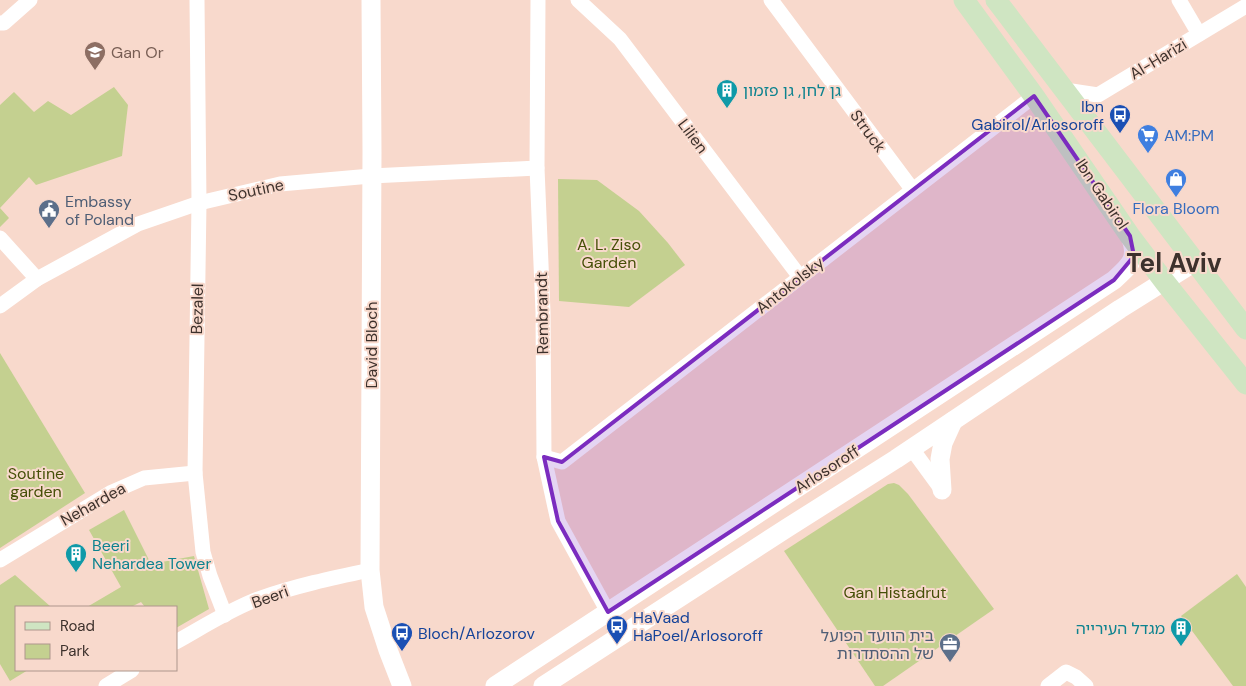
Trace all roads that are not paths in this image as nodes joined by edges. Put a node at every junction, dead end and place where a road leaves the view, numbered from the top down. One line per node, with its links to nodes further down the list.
1 (30, 0): 11 (street)
2 (197, 0): 18 (street, Bezalel)
3 (371, 0): 16 (street, David Bloch)
4 (538, 0): 15 (street, Rembrandt)
5 (578, 0): 22 (street, Lilien)
6 (771, 0): 17 (street, Struck)
7 (964, 0): 14 (main road, Ibn Gabirol)
8 (996, 0): 13 (main road, Ibn Gabirol)
9 (1178, 0): 12 (street)
10 (1246, 6): 12 (street, Al-Harizi)
11 (0, 23)
12 (1199, 34): 13 (street, Al-Harizi)
13 (1065, 90): 21 (main road, Ibn Gabirol)
14 (1034, 96): 17 (street, Antokolsky); 19 (main road, Ibn Gabirol)
15 (537, 168): 16 (street, Soutine); 30 (street, Rembrandt)
16 (371, 176): 18 (street, Soutine); 34 (street, David Bloch)
17 (912, 189): 22 (street, Antokolsky)
18 (199, 203): 23 (street, Soutine); 31 (street, Bezalel)
19 (1130, 236): 24 (main road, Ibn Gabirol); 35 (street, Arlosoroff)
20 (0, 238): 23 (street)
21 (1194, 262): 24 (street, Arlosoroff); 26 (main road, Ibn Gabirol)
22 (800, 277): 30 (street, Antokolsky)
23 (37, 278): 25 (street, Soutine)
24 (1164, 281): 27 (main road, Ibn Gabirol); 28 (street, Arlosoroff)
25 (0, 306)
26 (1246, 328)
27 (1246, 384)
28 (953, 421): 29 (street, Arlosoroff); 32 (street)
29 (912, 448): 32 (street); 42 (street, Arlosoroff)
30 (544, 457): 35 (street, Rembrandt)
31 (195, 473): 33 (street, Nehardea); 36 (street, Bezalel)
32 (942, 490)
33 (0, 560)
34 (370, 570): 36 (street, Beeri); 40 (street, David Bloch)
35 (608, 612): 41 (street, Arlosoroff)
36 (224, 615): 37 (street, Beeri)
37 (178, 641)
38 (130, 671): 39 (street)
39 (106, 686)
40 (402, 686)
41 (495, 686)
42 (543, 686)
43 (1048, 686): 44 (street)
44 (1086, 686)

